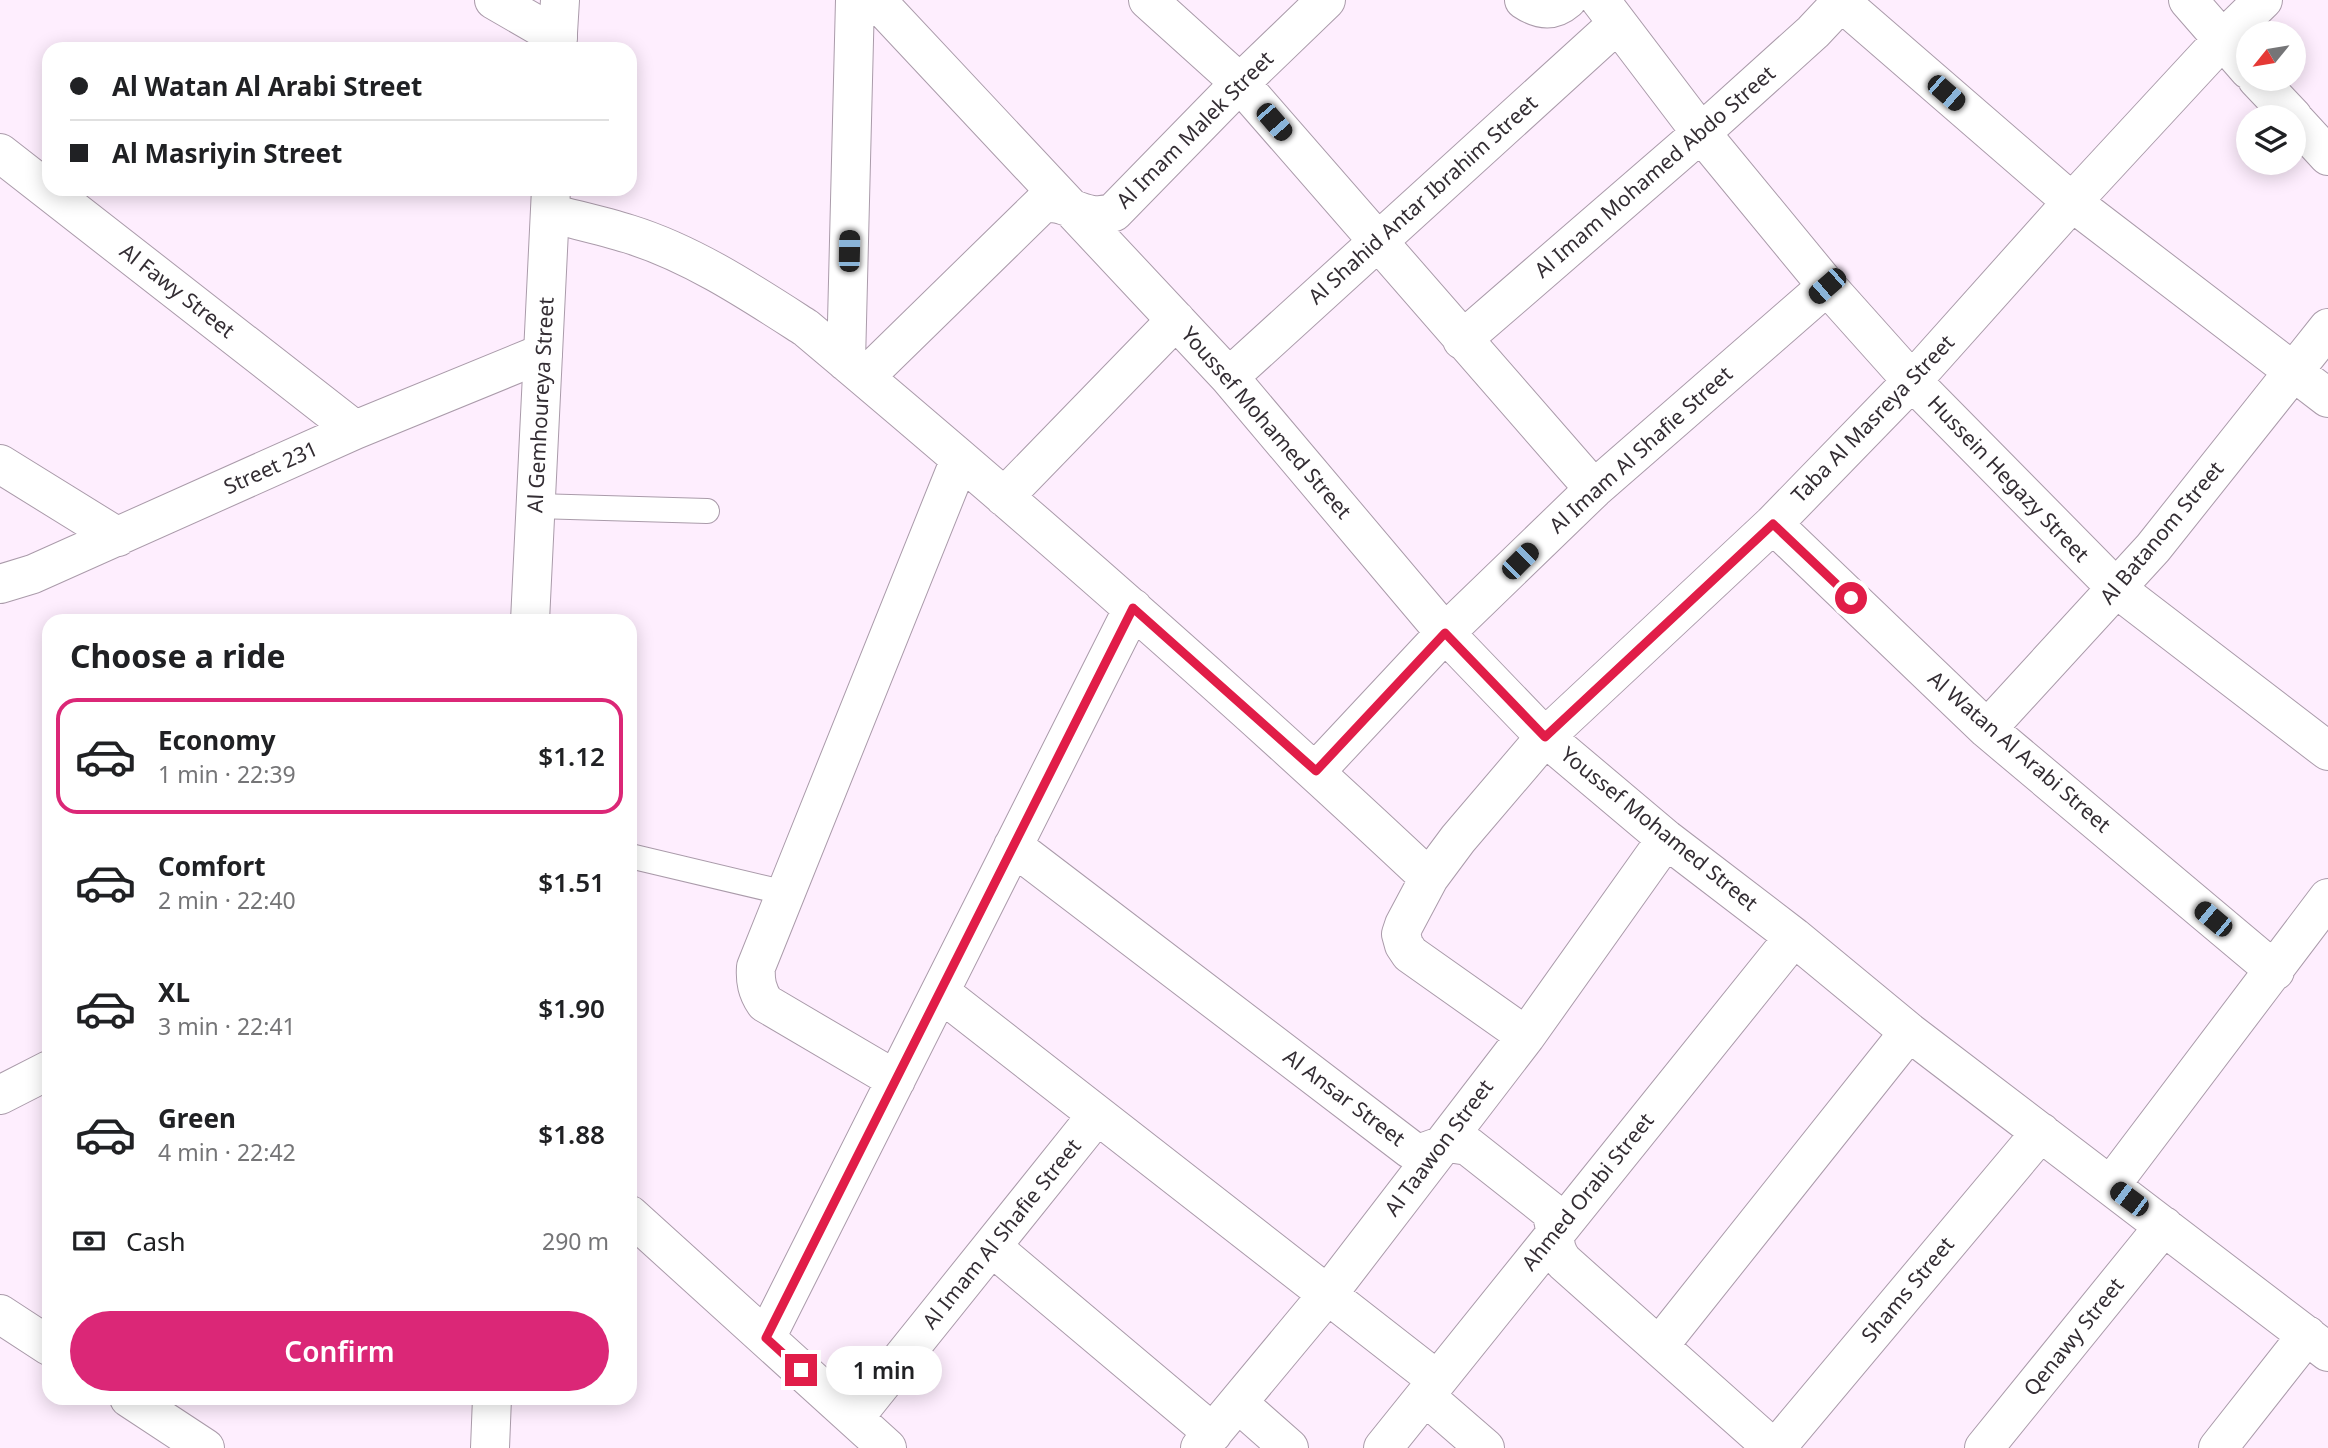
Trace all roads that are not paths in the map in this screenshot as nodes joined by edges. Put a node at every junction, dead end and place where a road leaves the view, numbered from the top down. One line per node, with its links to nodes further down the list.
1 (494, 0): 12 (street)
2 (855, 0): 33 (street)
3 (876, 0): 26 (street, Youssef Mohamed Street)
4 (1148, 0): 15 (street)
5 (1326, 0): 15 (street, Al Imam Malek Street)
6 (1524, 0): 7 (street)
7 (1567, 0)
8 (2188, 0): 13 (street)
9 (2263, 0): 13 (street, Taba Al Masreya Street)
10 (1842, 1): 19 (street, Al Imam Mohamed Abdo Street); 25 (street)
11 (1609, 12): 19 (street, Hussein Hegazy Street); 27 (street, Al Shahid Antar Ibrahim Street)
12 (558, 29)
13 (2221, 41): 14 (street); 25 (street, Taba Al Masreya Street)
14 (2236, 57)
15 (1240, 83): 26 (street, Al Imam Malek Street); 27 (street)
16 (2268, 91): 17 (street)
17 (2281, 105)
18 (2306, 132): 21 (street)
19 (1701, 134): 28 (street, Hussein Hegazy Street); 31 (street, Al Imam Mohamed Abdo Street)
20 (0, 153): 22 (street, Al Fawy Street)
21 (2328, 156)
22 (42, 186)
23 (55, 196): 38 (street, Al Fawy Street)
24 (550, 201): 32 (street, Al Gemhoureya Street); 33 (street)
25 (2072, 202): 34 (street); 36 (street, Taba Al Masreya Street)
26 (1073, 209): 29 (street, Youssef Mohamed Street); 33 (street, Al Imam Malek Street)
27 (1377, 241): 31 (street); 35 (street, Al Shahid Antar Ibrahim Street)
28 (1827, 286): 36 (street, Hussein Hegazy Street); 41 (street, Al Imam Al Shafie Street)
29 (1176, 320): 35 (street, Youssef Mohamed Street); 42 (street)
30 (2328, 328): 34 (street, Al Batanom Street)
31 (1462, 340): 41 (street)
32 (543, 353): 38 (street, Street 231); 43 (street, Al Gemhoureya Street)
33 (856, 370): 39 (street)
34 (2295, 371): 37 (street); 48 (street, Al Batanom Street)
35 (1228, 377): 51 (street, Youssef Mohamed Street)
36 (1912, 381): 45 (street, Taba Al Masreya Street); 48 (street, Hussein Hegazy Street)
37 (2328, 398)
38 (355, 430): 46 (street, Street 231)
39 (960, 459): 42 (street); 60 (street)
40 (0, 464): 46 (street)
41 (1594, 489): 51 (street, Al Imam Al Shafie Street)
42 (1004, 497): 49 (street)
43 (536, 506): 44 (lane); 50 (street, Al Gemhoureya Street)
44 (707, 511)
45 (1773, 524): 52 (street, Al Watan Al Arabi Street); 53 (street, Taba Al Masreya Street)
46 (118, 537): 47 (street, Street 231)
47 (0, 584)
48 (2117, 589): 52 (street, Al Batanom Street); 54 (street, Hussein Hegazy Street)
49 (1133, 608): 55 (street); 57 (street)
50 (530, 614)
51 (1445, 633): 53 (street, Youssef Mohamed Street); 55 (street, Al Imam Al Shafie Street)
52 (1987, 729): 63 (street, Al Watan Al Arabi Street)
53 (1545, 737): 56 (street, Youssef Mohamed Street); 59 (street, Taba Al Masreya Street)
54 (2328, 751)
55 (1316, 771): 59 (street)
56 (1666, 839): 62 (street, Youssef Mohamed Street); 66 (street, Al Taawon Street)
57 (1013, 846): 64 (street); 72 (street, Al Ansar Street)
58 (637, 858): 60 (lane)
59 (1429, 878): 66 (street, Taba Al Masreya Street)
60 (786, 893): 68 (street)
61 (2328, 898): 63 (street)
62 (1794, 937): 65 (street, Youssef Mohamed Street); 76 (street, Ahmed Orabi Street)
63 (2275, 971): 73 (street)
64 (940, 992): 68 (street); 70 (street)
65 (1909, 1032): 71 (street, Youssef Mohamed Street); 83 (street)
66 (1526, 1036): 72 (street, Al Taawon Street)
67 (42, 1073): 69 (street)
68 (896, 1080): 80 (street)
69 (0, 1095)
70 (1097, 1115): 77 (street, Al Imam Al Shafie Street); 78 (street)
71 (2041, 1132): 73 (street, Youssef Mohamed Street); 96 (street, Shams Street)
72 (1440, 1147): 76 (street, Al Ansar Street); 78 (street, Al Taawon Street)
73 (2111, 1185): 75 (street, Youssef Mohamed Street)
74 (637, 1221): 80 (street)
75 (2164, 1226): 82 (street, Youssef Mohamed Street); 97 (street, Qenawy Street)
76 (1554, 1235): 83 (street, Al Ansar Street); 84 (street, Ahmed Orabi Street)
77 (992, 1247): 88 (street, Al Imam Al Shafie Street); 89 (street)
78 (1328, 1294): 84 (street); 85 (street, Al Taawon Street)
79 (0, 1314): 81 (street)
80 (766, 1338): 88 (street)
81 (42, 1341)
82 (2318, 1344): 98 (street)
83 (1659, 1346): 96 (street, Al Ansar Street)
84 (1431, 1388): 94 (street, Ahmed Orabi Street); 95 (street)
85 (1238, 1403): 89 (street, Al Taawon Street); 93 (street)
86 (140, 1405): 90 (street)
87 (492, 1405): 91 (street)
88 (854, 1418): 92 (street)
89 (1206, 1441)
90 (205, 1448)
91 (490, 1448)
92 (887, 1448)
93 (1289, 1448)
94 (1383, 1448)
95 (1485, 1448)
96 (1774, 1448)
97 (1984, 1448)
98 (2218, 1448)

